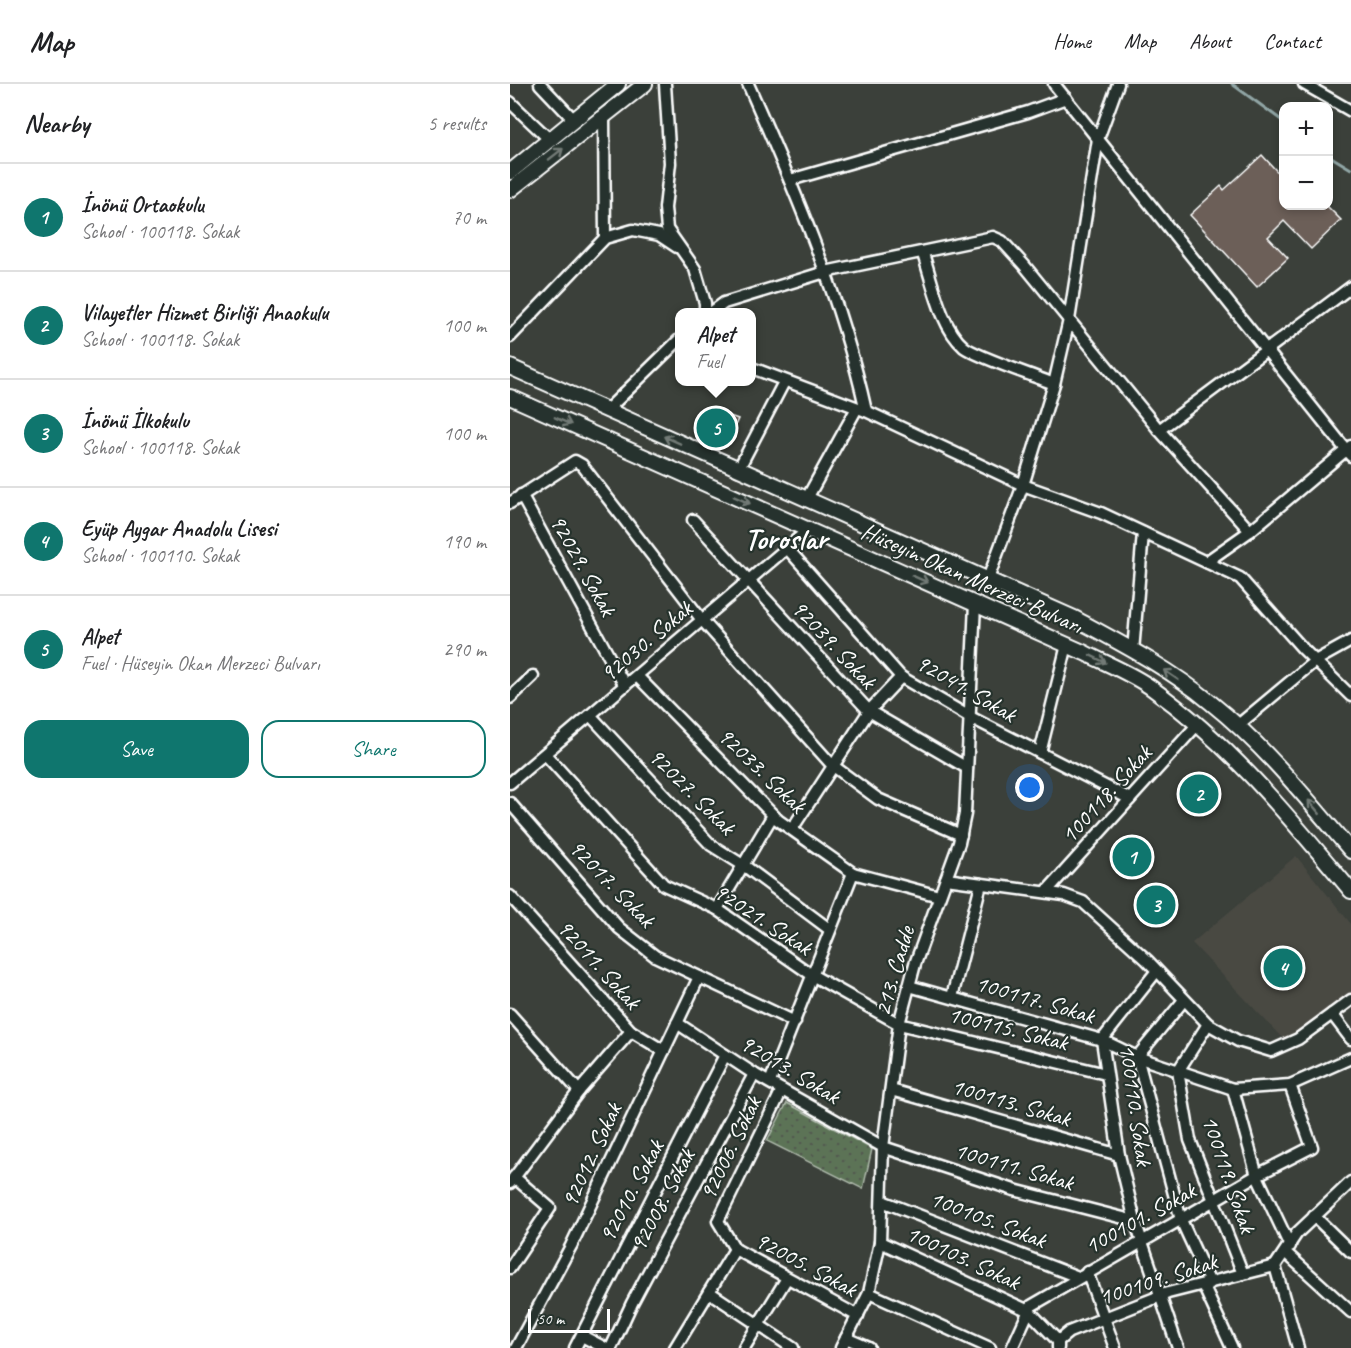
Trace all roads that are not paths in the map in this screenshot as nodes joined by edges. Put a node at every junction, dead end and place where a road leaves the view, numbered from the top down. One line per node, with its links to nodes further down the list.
1 (540, 84): 13 (street)
2 (618, 84): 13 (main road)
3 (645, 84): 12 (main road)
4 (665, 84): 20 (street)
5 (748, 84): 17 (street)
6 (1054, 84): 9 (street)
7 (1118, 84): 15 (street)
8 (1304, 84): 11 (street)
9 (1066, 98): 15 (street); 17 (street)
10 (510, 102): 14 (street)
11 (1351, 111)
12 (604, 117): 18 (main road, one-way to 12); 19 (street)
13 (574, 120): 14 (main road)
14 (549, 139): 16 (main road)
15 (1098, 139): 26 (street); 29 (street)
16 (510, 172)
17 (790, 180): 22 (street)
18 (510, 190)
19 (605, 238): 20 (street); 27 (street)
20 (679, 249): 24 (street)
21 (923, 254): 22 (street); 26 (street); 33 (street)
22 (825, 272): 25 (street); 35 (street)
23 (1351, 288): 29 (street)
24 (705, 308)
25 (717, 308)
26 (1069, 320): 33 (street); 37 (street)
27 (510, 337)
28 (675, 344): 36 (street)
29 (1266, 350): 37 (street); 38 (street)
30 (510, 367): 36 (main road, Hüseyin Okan Merzeci Bulvarı)
31 (756, 370): 32 (street)
32 (784, 382): 35 (street); 39 (street)
33 (1054, 384): 40 (street)
34 (510, 397): 45 (main road, Hüseyin Okan Merzeci Bulvarı, one-way to 45)
35 (862, 410): 40 (street); 42 (street)
36 (606, 411): 39 (main road, Hüseyin Okan Merzeci Bulvarı, one-way to 36)
37 (1159, 430): 46 (street)
38 (1349, 451): 46 (street)
39 (738, 470): 42 (main road, Hüseyin Okan Merzeci Bulvarı)
40 (1023, 485): 47 (street); 50 (street)
41 (521, 495): 43 (street); 53 (street); 61 (street, 92029. Sokak)
42 (806, 500): 50 (main road, Hüseyin Okan Merzeci Bulvarı)
43 (510, 503)
44 (693, 520): 51 (street, 92039. Sokak)
45 (808, 530): 48 (street, 92030. Sokak); 52 (main road, Hüseyin Okan Merzeci Bulvarı, one-way to 52)
46 (1250, 531): 49 (street)
47 (1143, 533): 49 (street); 56 (street)
48 (787, 548): 51 (street, 92030. Sokak); 60 (street, 92041. Sokak)
49 (1206, 562): 57 (street)
50 (988, 579): 56 (main road, Hüseyin Okan Merzeci Bulvarı)
51 (747, 582): 53 (street, 92030. Sokak); 64 (street, 92039. Sokak)
52 (975, 603): 55 (main road, Hüseyin Okan Merzeci Bulvarı); 66 (street, 213. Cadde)
53 (702, 620): 59 (street, 92030. Sokak); 71 (street)
54 (1351, 641): 57 (street)
55 (1067, 645): 67 (main road, Hüseyin Okan Merzeci Bulvarı, one-way to 67); 69 (street)
56 (1133, 651): 68 (main road, Hüseyin Okan Merzeci Bulvarı, one-way to 56)
57 (1315, 661): 62 (street); 68 (street)
58 (533, 676): 63 (street)
59 (638, 676): 61 (street, 92030. Sokak); 76 (street, 92033. Sokak)
60 (901, 677): 64 (street); 66 (street, 92041. Sokak)
61 (625, 686): 65 (street, 92030. Sokak)
62 (1351, 696)
63 (510, 698)
64 (869, 711): 71 (street); 72 (street, 92039. Sokak)
65 (591, 716): 70 (street, 92030. Sokak); 80 (street, 92027. Sokak)
66 (968, 716): 69 (street, 92041. Sokak); 72 (street, 213. Cadde)
67 (1197, 724): 74 (street, 100118. Sokak); 84 (main road, Hüseyin Okan Merzeci Bulvarı)
68 (1237, 726): 79 (main road, Hüseyin Okan Merzeci Bulvarı, one-way to 68)
69 (1040, 753): 74 (street, 92041. Sokak)
70 (545, 754): 73 (street, 92030. Sokak); 88 (street, 92021. Sokak)
71 (832, 765): 77 (street); 78 (street)
72 (967, 768): 78 (street, 213. Cadde)
73 (510, 783)
74 (1130, 799): 85 (street, 100118. Sokak)
75 (510, 802): 92 (street, 92017. Sokak)
76 (773, 815): 77 (street, 92033. Sokak); 80 (street)
77 (792, 829): 81 (street, 92033. Sokak)
78 (961, 835): 82 (street, 213. Cadde)
79 (1351, 851)
80 (743, 865): 88 (street); 89 (street, 92027. Sokak)
81 (853, 873): 87 (street, 92033. Sokak); 89 (street)
82 (946, 879): 83 (street); 87 (street, 213. Cadde)
83 (981, 884): 85 (street); 94 (street)
84 (1351, 891)
85 (1046, 892): 90 (street)
86 (510, 896): 103 (street, 92011. Sokak)
87 (939, 896): 93 (street, 213. Cadde)
88 (717, 909): 91 (street, 92021. Sokak)
89 (829, 929): 91 (street)
90 (1156, 972): 95 (street); 105 (street, 100110. Sokak)
91 (812, 975): 99 (street); 101 (street, 92021. Sokak)
92 (699, 977): 99 (street, 92017. Sokak); 100 (street, 92012. Sokak)
93 (909, 986): 94 (street, 100117. Sokak); 101 (street, 213. Cadde)
94 (952, 997): 105 (street, 100117. Sokak)
95 (1184, 1000): 102 (street); 108 (street)
96 (1351, 1000): 98 (street)
97 (510, 1014): 118 (street)
98 (1332, 1014): 102 (street); 104 (street)
99 (795, 1022): 113 (street)
100 (677, 1023): 106 (street, 92012. Sokak); 107 (street, 92013. Sokak)
101 (899, 1024): 112 (street, 100115. Sokak); 115 (street, 213. Cadde)
102 (1208, 1024): 110 (street)
103 (631, 1031): 106 (street, 92011. Sokak); 118 (street)
104 (1351, 1039)
105 (1102, 1040): 108 (street, 100117. Sokak); 112 (street, 100110. Sokak)
106 (664, 1051): 151 (street, 92012. Sokak)
107 (725, 1055): 111 (street, 92013. Sokak); 148 (street, 92010. Sokak)
108 (1137, 1057): 110 (street, 100117. Sokak); 127 (street)
109 (1351, 1058): 114 (street, 100117. Sokak)
110 (1178, 1071): 116 (street, 100117. Sokak); 125 (street, 100119. Sokak)
111 (753, 1074): 113 (street, 92013. Sokak); 154 (street, 92008. Sokak)
112 (1106, 1074): 120 (street, 100110. Sokak)
113 (770, 1082): 117 (street, 92013. Sokak)
114 (1290, 1085): 116 (street, 100117. Sokak); 121 (street, 100101. Sokak)
115 (891, 1089): 119 (street, 213. Cadde); 120 (street, 100113. Sokak)
116 (1233, 1089): 121 (street)
117 (782, 1090): 119 (street, 92013. Sokak); 131 (street, 92006. Sokak)
118 (579, 1091): 122 (street)
119 (883, 1147): 124 (street, 213. Cadde); 128 (street, 100111. Sokak)
120 (1119, 1155): 128 (street, 100110. Sokak)
121 (1257, 1176): 125 (street, 100101. Sokak); 132 (street)
122 (512, 1180): 135 (street)
123 (1349, 1188): 126 (street)
124 (882, 1201): 129 (street, 213. Cadde); 136 (street, 100105. Sokak)
125 (1212, 1202): 127 (street, 100101. Sokak); 137 (street, 100119. Sokak)
126 (1314, 1216): 132 (street); 133 (street)
127 (1181, 1220): 130 (street, 100101. Sokak); 139 (street)
128 (1135, 1221): 130 (street, 100110. Sokak)
129 (880, 1242): 141 (street, 213. Cadde); 143 (street, 100103. Sokak)
130 (1140, 1242): 136 (street, 100101. Sokak); 142 (street, 100110. Sokak)
131 (735, 1249): 138 (street, 92005. Sokak); 140 (street)
132 (1288, 1250): 134 (street); 144 (street)
133 (1351, 1252)
134 (1275, 1266): 137 (street, 100109. Sokak); 164 (street)
135 (510, 1268)
136 (1083, 1274): 143 (street, 100101. Sokak); 146 (street)
137 (1243, 1274): 139 (street, 100109. Sokak)
138 (787, 1278): 145 (street, 92005. Sokak); 147 (street)
139 (1207, 1284): 142 (street, 100109. Sokak); 163 (street)
140 (709, 1292): 147 (street); 155 (street)
141 (869, 1293): 145 (street, 213. Cadde); 159 (street)
142 (1161, 1296): 146 (street, 100109. Sokak); 162 (street, 100110. Sokak)
143 (1029, 1311): 150 (street); 160 (street, 100101. Sokak)
144 (1351, 1312)
145 (858, 1316): 149 (street, 213. Cadde)
146 (1103, 1319): 150 (street, 100109. Sokak); 161 (street)
147 (758, 1327): 156 (street); 157 (street)
148 (582, 1336): 152 (street, 92010. Sokak); 153 (street)
149 (844, 1343): 158 (street)
150 (1058, 1345)
151 (516, 1348)
152 (575, 1348)
153 (605, 1348)
154 (611, 1348)
155 (675, 1348)
156 (744, 1348)
157 (793, 1348)
158 (869, 1348)
159 (990, 1348)
160 (1012, 1348)
161 (1114, 1348)
162 (1178, 1348)
163 (1232, 1348)
164 (1298, 1348)

